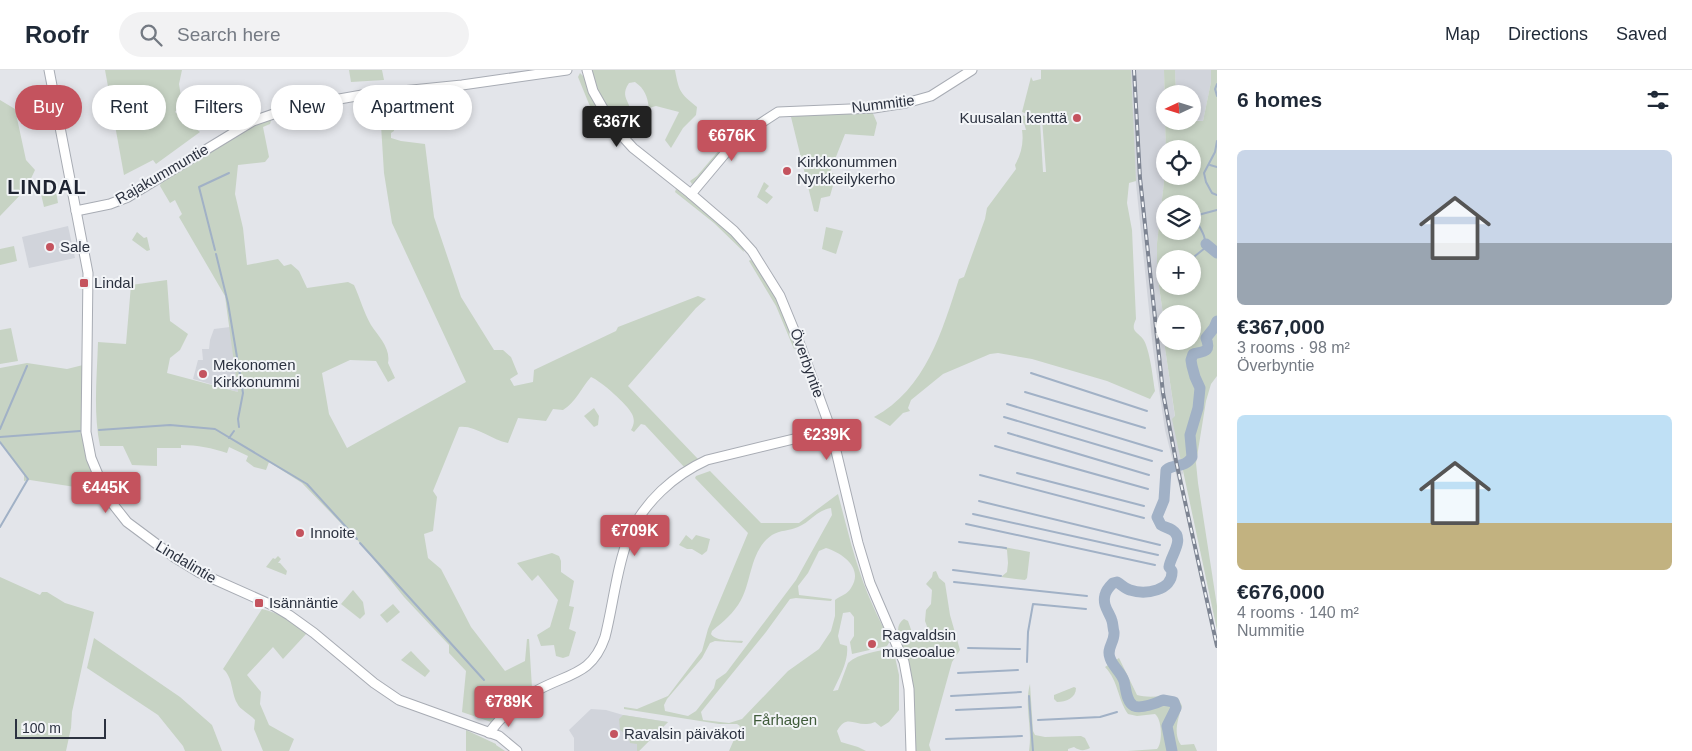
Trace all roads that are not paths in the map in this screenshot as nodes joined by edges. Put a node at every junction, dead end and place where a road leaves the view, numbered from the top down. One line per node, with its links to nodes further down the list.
1 (49, 70): 6 (street, Lindalintie)
2 (567, 70): 6 (street, Rajakummuntie)
3 (587, 70): 5 (street, Överbyntie)
4 (972, 70): 5 (street, Nummitie)
5 (691, 194): 7 (street, Överbyntie)
6 (76, 211): 8 (street, Lindalintie)
7 (831, 430): 8 (street); 10 (street, Överbyntie)
8 (492, 734): 9 (street, Lindalintie)
9 (517, 751)
10 (911, 751)

